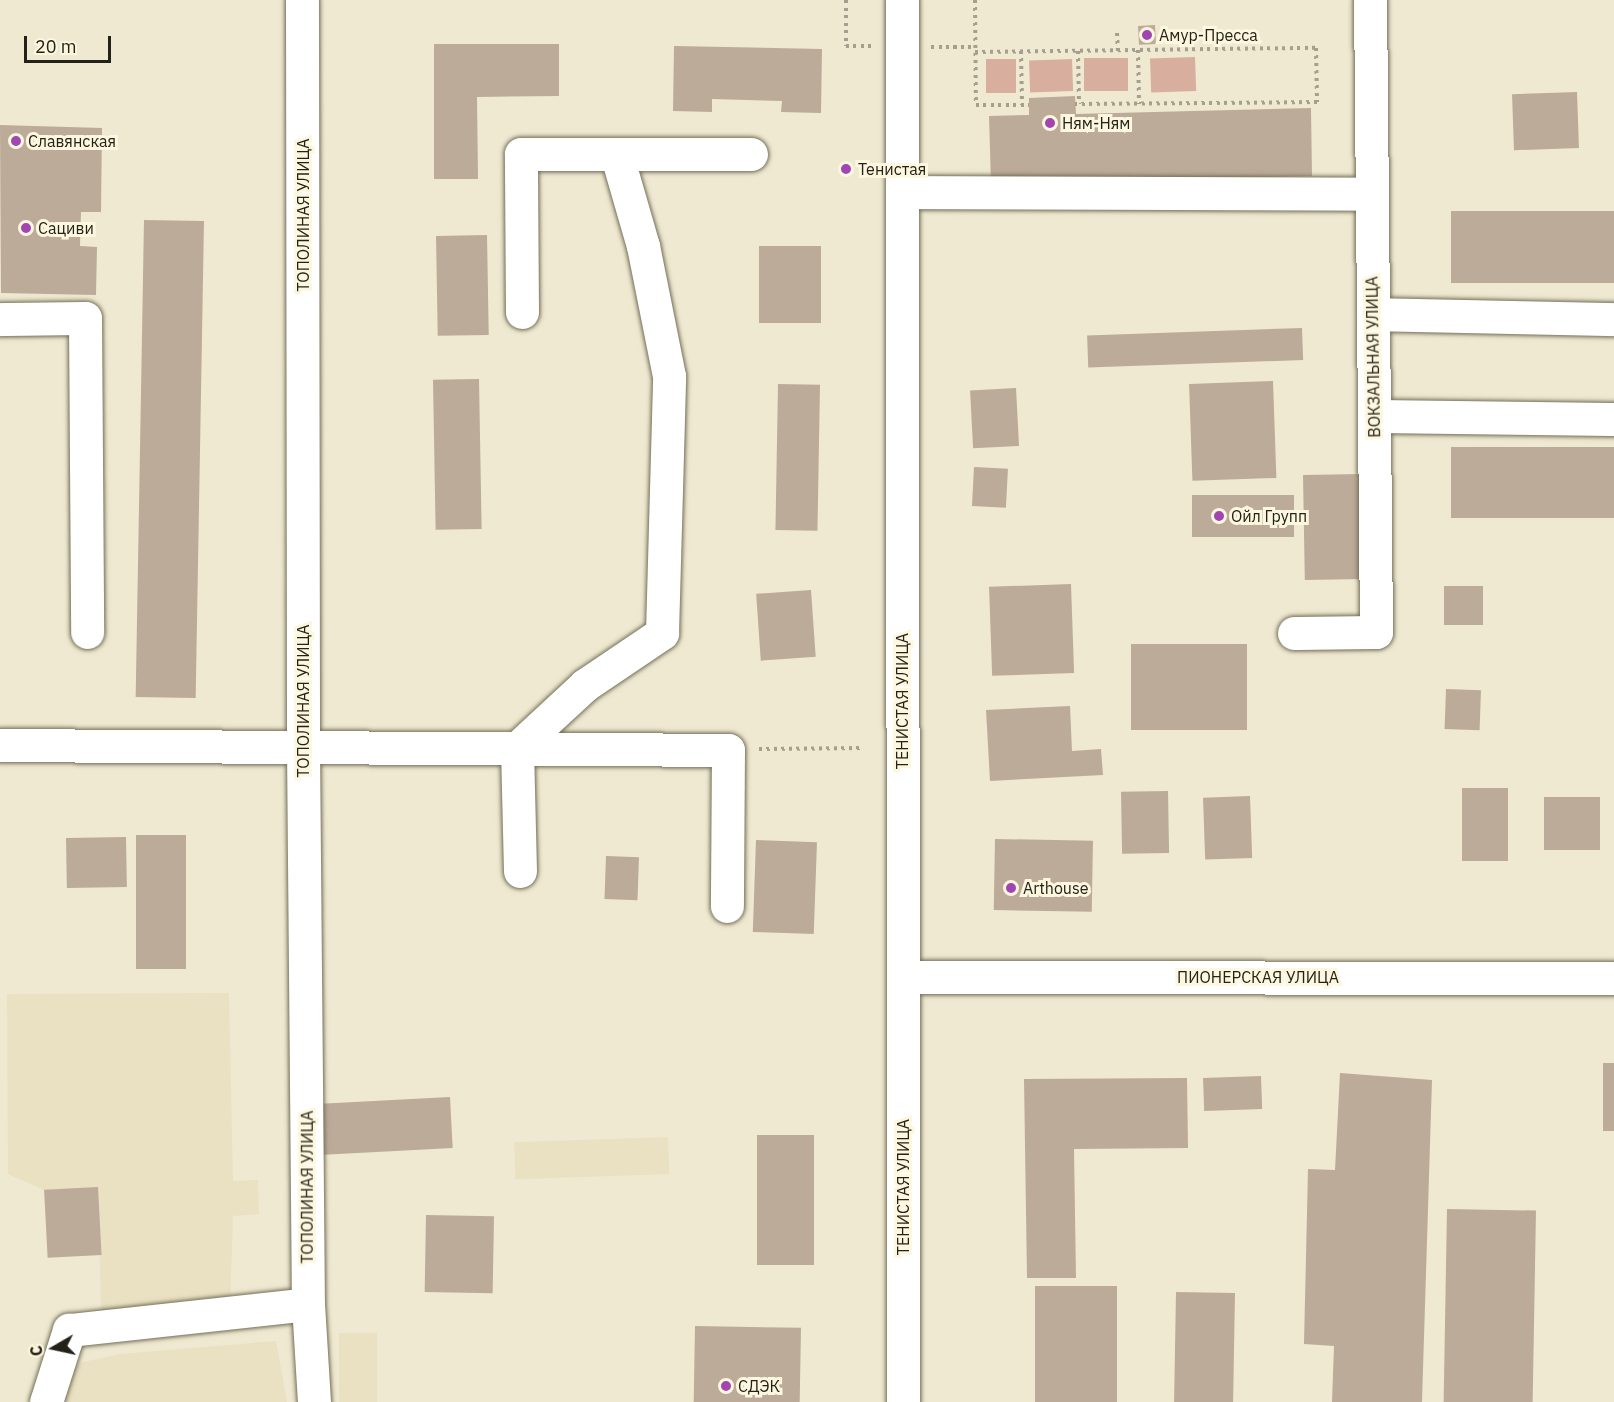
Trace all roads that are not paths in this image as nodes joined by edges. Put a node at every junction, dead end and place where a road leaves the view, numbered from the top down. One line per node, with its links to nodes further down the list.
1 (302, 0): 17 (street, ТОПОЛИНАЯ УЛИЦА)
2 (902, 0): 6 (street, ТЕНИСТАЯ УЛИЦА)
3 (1370, 0): 7 (street, ВОКЗАЛЬНАЯ УЛИЦА)
4 (751, 154): 5 (street)
5 (617, 156): 8 (street); 18 (street)
6 (902, 192): 7 (street); 21 (street, ТЕНИСТАЯ УЛИЦА)
7 (1372, 194): 9 (street, ВОКЗАЛЬНАЯ УЛИЦА)
8 (522, 312)
9 (1373, 314): 11 (street); 12 (street, ВОКЗАЛЬНАЯ УЛИЦА)
10 (0, 319): 14 (street)
11 (1614, 319)
12 (1374, 416): 13 (street); 15 (street, ВОКЗАЛЬНАЯ УЛИЦА)
13 (1614, 419)
14 (87, 632)
15 (1294, 633)
16 (0, 745): 17 (street)
17 (303, 747): 18 (street); 23 (street, ТОПОЛИНАЯ УЛИЦА)
18 (517, 748): 19 (street); 20 (street)
19 (520, 871)
20 (727, 906)
21 (903, 976): 22 (street, ПИОНЕРСКАЯ УЛИЦА); 26 (street, ТЕНИСТАЯ УЛИЦА)
22 (1614, 978)
23 (308, 1304): 24 (street); 25 (street, ТОПОЛИНАЯ УЛИЦА)
24 (46, 1402)
25 (314, 1402)
26 (903, 1402)

